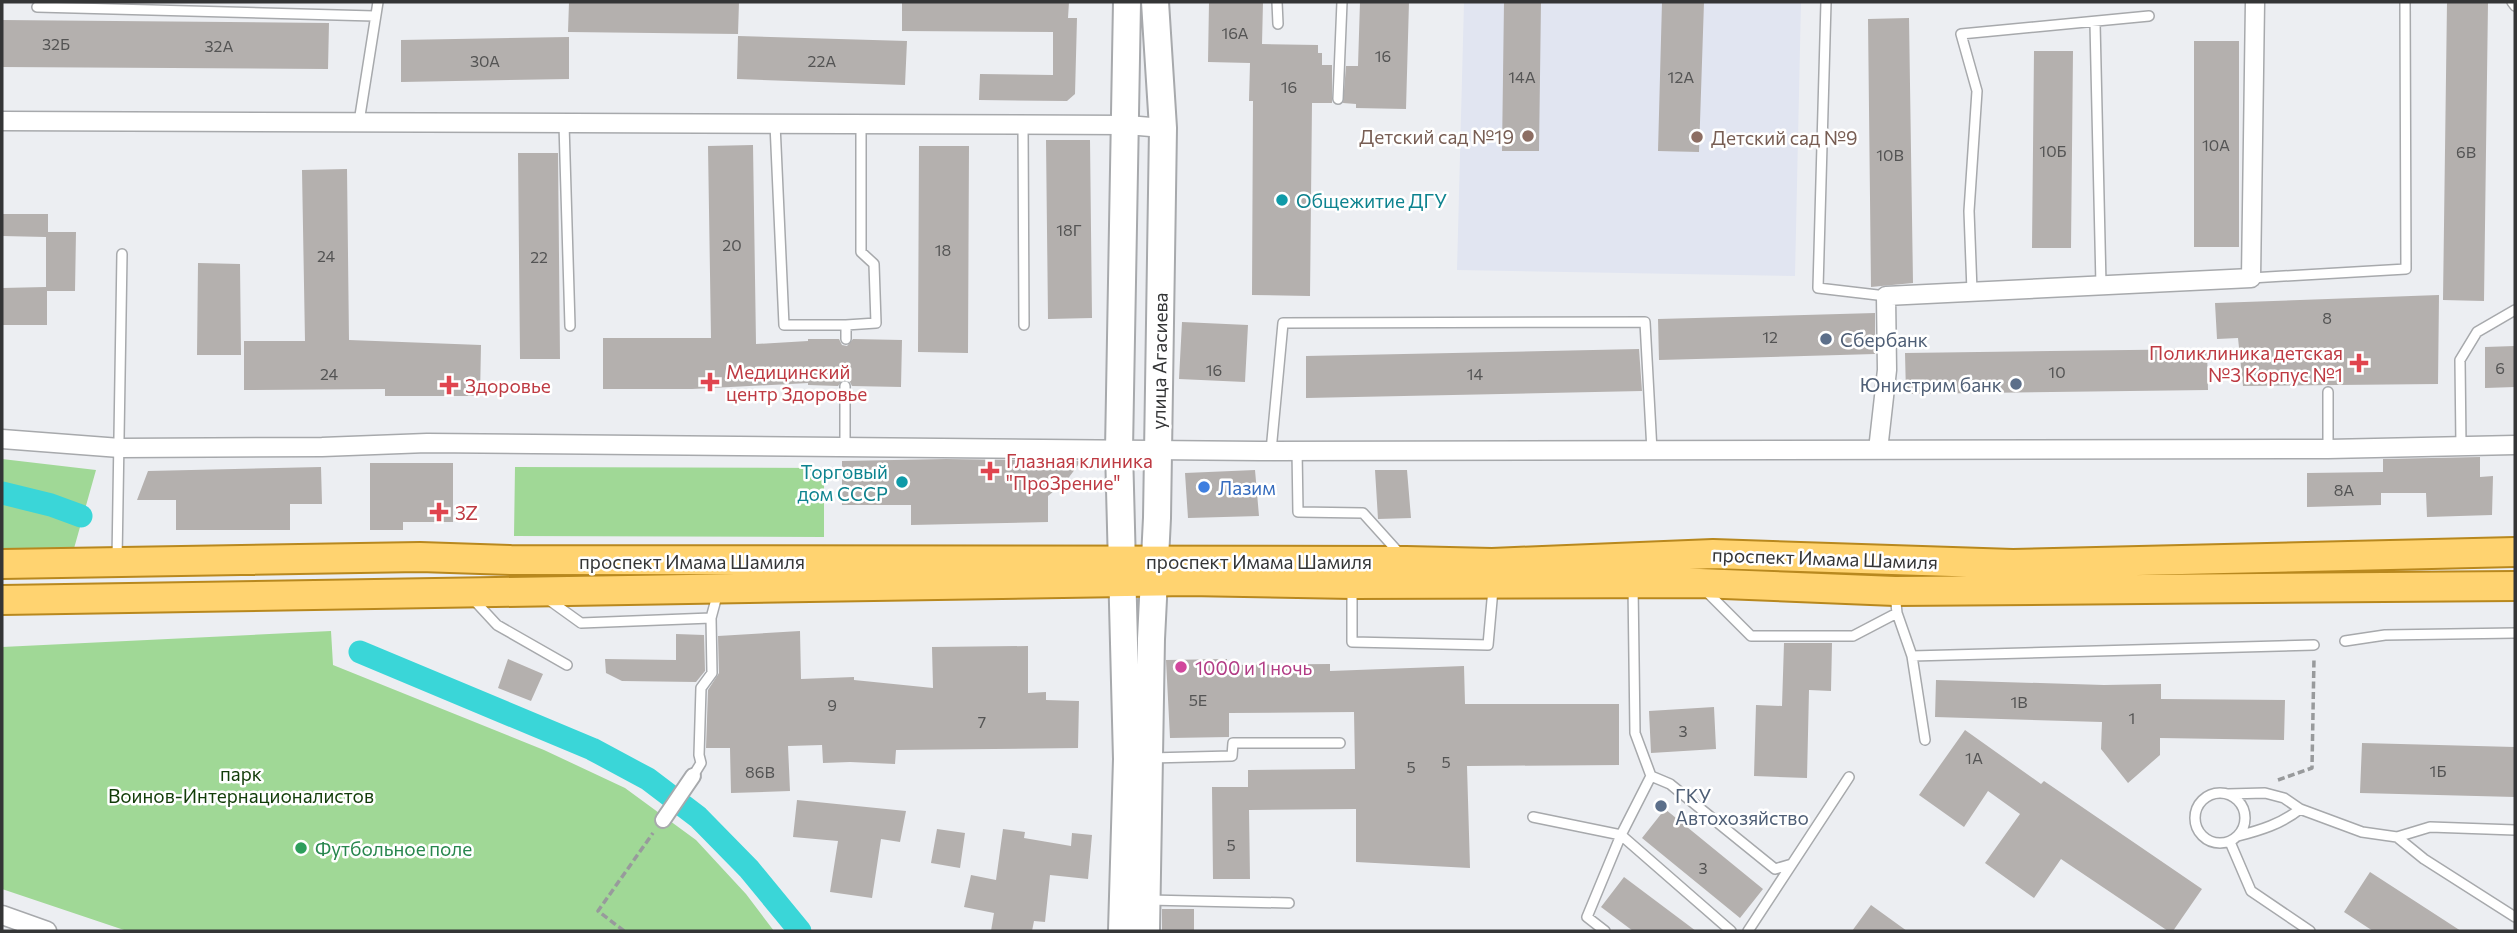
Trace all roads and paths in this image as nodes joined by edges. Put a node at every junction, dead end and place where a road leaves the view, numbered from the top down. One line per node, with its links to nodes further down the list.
1 (377, 2): 12 (lane)
2 (1127, 2): 22 (main road, улица Агасиева)
3 (1155, 2): 24 (main road, улица Агасиева)
4 (1277, 2): 14 (lane)
5 (1342, 2): 16 (lane)
6 (1826, 2): 29 (lane)
7 (2255, 2): 26 (street)
8 (2405, 2): 26 (lane)
9 (2512, 2): 10 (lane)
10 (2515, 6)
11 (37, 7): 12 (lane)
12 (373, 16): 18 (lane)
13 (2149, 16): 15 (lane)
14 (1278, 23)
15 (2095, 23): 27 (lane); 28 (lane)
16 (1338, 99)
17 (2, 121): 18 (street)
18 (359, 122): 19 (street)
19 (564, 124): 20 (street); 33 (lane)
20 (775, 124): 21 (street); 31 (lane)
21 (861, 125): 23 (street); 31 (lane)
22 (1127, 125): 23 (street); 24 (street); 44 (main road, улица Агасиева)
23 (1023, 126): 32 (lane)
24 (1163, 128): 42 (main road, улица Агасиева)
25 (122, 254): 40 (lane)
26 (2251, 278): 27 (street)
27 (2101, 285): 28 (street)
28 (1972, 291): 29 (street)
29 (1886, 296): 46 (street)
30 (2515, 310): 41 (lane)
31 (846, 325): 34 (lane)
32 (1024, 325)
33 (570, 326)
34 (846, 339)
35 (845, 386): 39 (lane)
36 (2328, 392): 43 (lane)
37 (2, 439): 40 (street)
38 (2515, 445): 41 (street)
39 (845, 447): 40 (street); 44 (street)
40 (120, 448): 51 (lane)
41 (2461, 448): 43 (street)
42 (1158, 449): 44 (street); 47 (street); 54 (main road, улица Агасиева)
43 (2328, 449): 46 (street)
44 (1119, 450): 53 (main road, улица Агасиева)
45 (1297, 450): 47 (street); 48 (street); 50 (lane)
46 (1878, 450): 48 (street)
47 (1271, 451): 48 (lane)
48 (1652, 451)
49 (2515, 552): 50 (main road, проспект Имама Шамиля)
50 (1406, 561): 54 (main road, проспект Имама Шамиля)
51 (117, 563): 52 (main road, проспект Имама Шамиля); 53 (main road, проспект Имама Шамиля)
52 (2, 564)
53 (1123, 571): 54 (main road, проспект Имама Шамиля); 60 (main road, проспект Имама Шамиля); 87 (main road, улица Агасиева)
54 (1154, 571): 58 (main road, проспект Имама Шамиля); 73 (main road, улица Агасиева)
55 (1493, 583): 56 (main road, проспект Имама Шамиля); 58 (main road, проспект Имама Шамиля); 58 (lane)
56 (1633, 583): 57 (main road, проспект Имама Шамиля); 75 (lane)
57 (1699, 583): 64 (main road, проспект Имама Шамиля); 64 (lane)
58 (1352, 584)
59 (2515, 586): 64 (main road, проспект Имама Шамиля)
60 (719, 588): 61 (main road, проспект Имама Шамиля); 65 (lane)
61 (537, 590): 62 (main road, проспект Имама Шамиля); 65 (lane)
62 (466, 591): 63 (main road, проспект Имама Шамиля); 70 (lane)
63 (2, 600)
64 (1896, 602): 69 (lane)
65 (711, 618): 74 (lane)
66 (2515, 633): 67 (lane)
67 (2345, 640)
68 (2314, 645): 69 (lane); 77 (path)
69 (1912, 656): 71 (lane)
70 (567, 665)
71 (1925, 740)
72 (1340, 743): 73 (lane)
73 (1149, 758): 87 (main road, улица Агасиева)
74 (693, 776): 81 (street)
75 (1651, 776): 83 (lane); 86 (lane)
76 (1849, 777): 86 (lane)
77 (2267, 784)
78 (2228, 794): 79 (lane); 85 (lane); 85 (lane)
79 (2300, 809): 84 (lane); 85 (lane)
80 (1533, 817): 83 (lane)
81 (663, 820): 93 (path)
82 (2515, 830): 84 (lane)
83 (1621, 835): 96 (lane); 97 (lane)
84 (2397, 837): 90 (lane)
85 (2234, 839): 91 (lane)
86 (1792, 864): 98 (lane)
87 (1134, 901): 88 (lane); 94 (main road, улица Агасиева); 95 (main road, улица Агасиева)
88 (1289, 902)
89 (2, 915): 92 (street)
90 (2515, 917)
91 (2305, 930)
92 (47, 931)
93 (624, 931)
94 (1122, 931)
95 (1146, 931)
96 (1605, 931)
97 (1731, 931)
98 (1748, 931)

